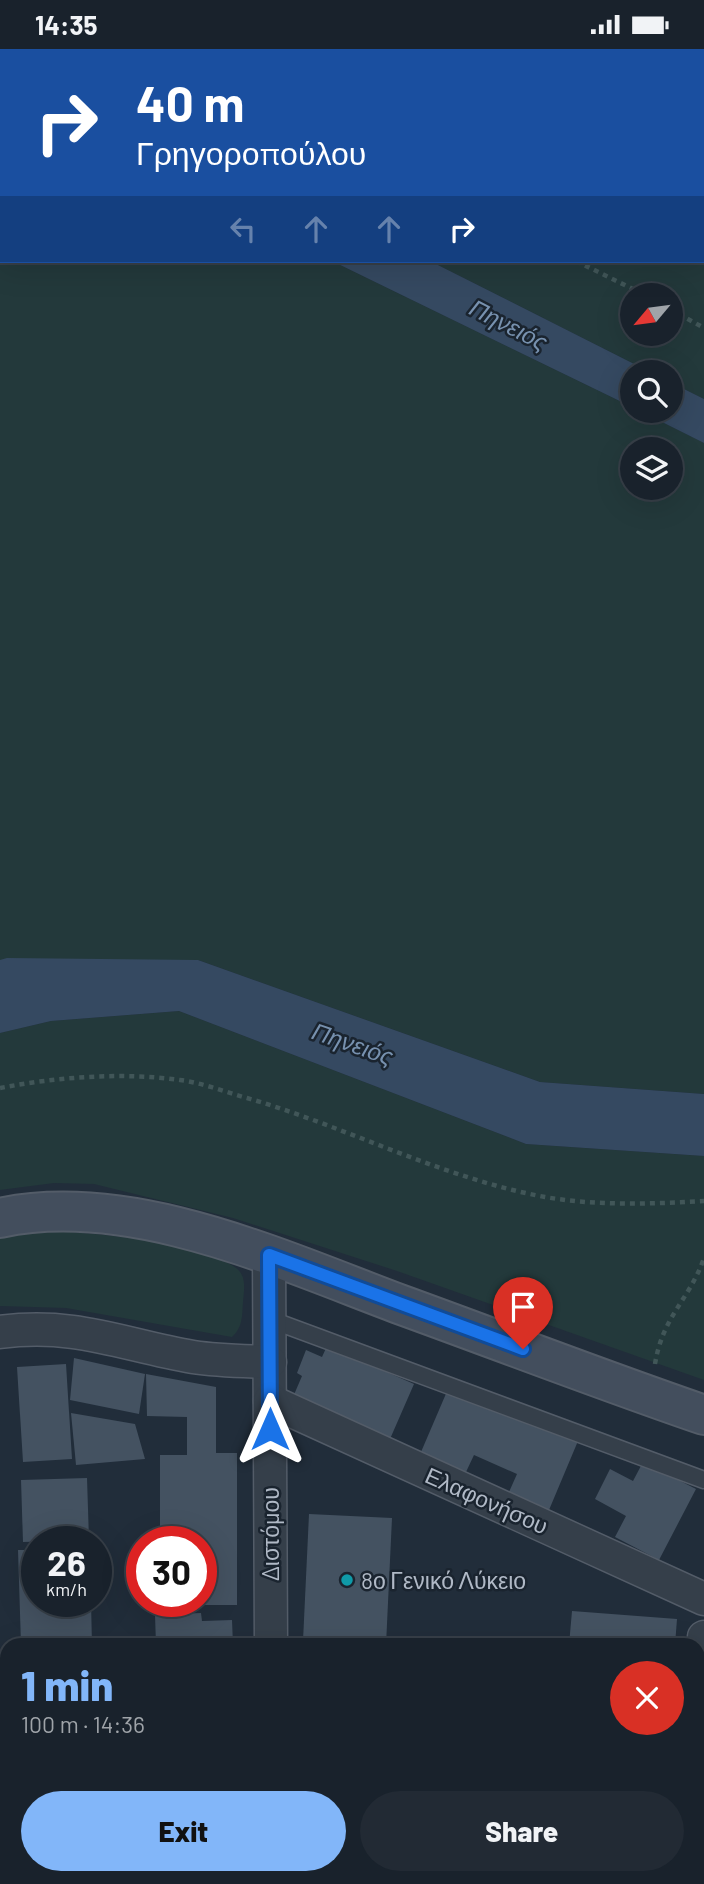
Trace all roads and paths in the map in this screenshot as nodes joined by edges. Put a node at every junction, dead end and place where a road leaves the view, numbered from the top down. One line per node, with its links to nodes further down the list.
1 (580, 263): 2 (path)
2 (621, 283)
3 (683, 316): 4 (path)
4 (704, 328)
5 (0, 1088): 6 (path)
6 (704, 1202)
7 (0, 1218): 8 (street)
8 (269, 1255): 10 (street, Διστόμου); 13 (street)
9 (704, 1258): 13 (path)
10 (269, 1319): 12 (street, Διστόμου); 16 (lane)
11 (0, 1332): 12 (street)
12 (270, 1362): 14 (street, Διστόμου)
13 (650, 1396): 15 (street)
14 (270, 1401): 17 (street, Ελαφονήσου); 18 (street, Διστόμου)
15 (704, 1415)
16 (704, 1480)
17 (704, 1599)
18 (271, 1638)

